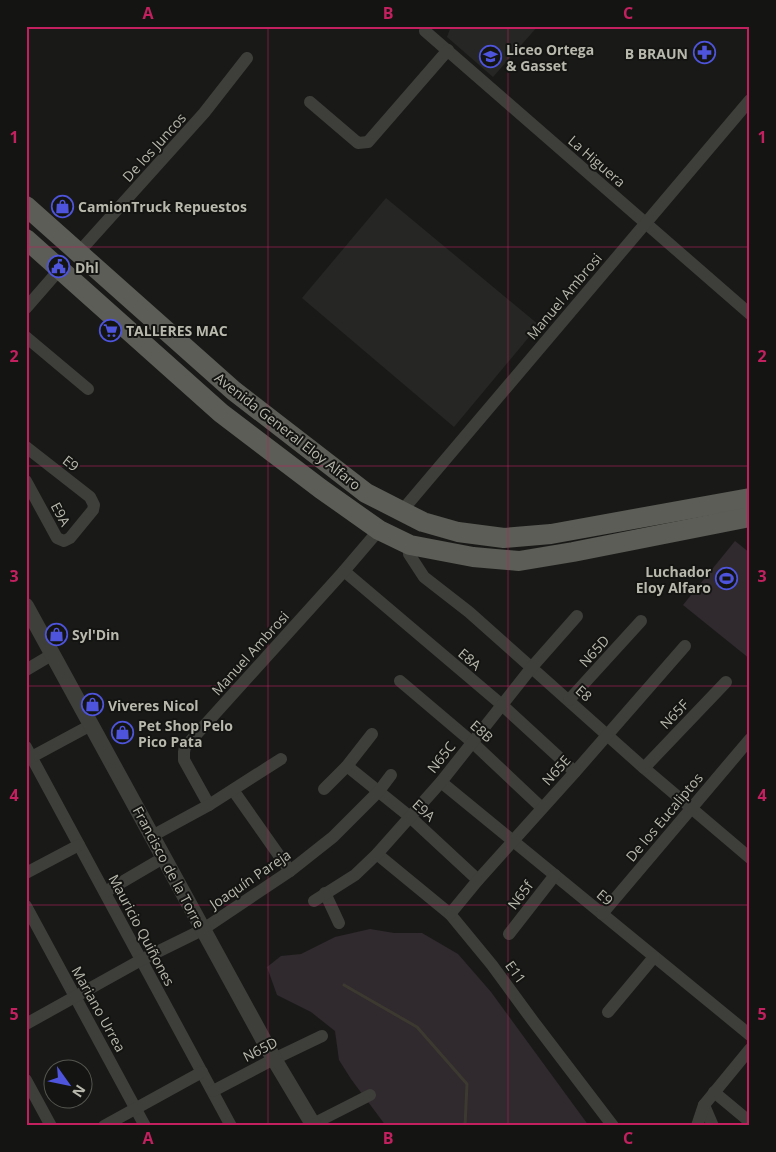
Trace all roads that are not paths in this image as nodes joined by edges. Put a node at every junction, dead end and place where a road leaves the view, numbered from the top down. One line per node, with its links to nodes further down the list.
1 (425, 31): 2 (street, La Higuera)
2 (448, 50): 5 (street); 7 (street, La Higuera)
3 (247, 58): 9 (street, De los Juncos)
4 (750, 100): 7 (street, Manuel Ambrosi)
5 (310, 102)
6 (26, 206): 9 (main road, Avenida General Eloy Alfaro)
7 (645, 224): 12 (street, La Higuera); 19 (street, Manuel Ambrosi)
8 (26, 239): 10 (main road, Avenida General Eloy Alfaro)
9 (79, 252): 19 (main road, Avenida General Eloy Alfaro)
10 (60, 269): 11 (street); 21 (main road, Avenida General Eloy Alfaro)
11 (26, 308)
12 (750, 314)
13 (26, 337): 14 (street)
14 (88, 389)
15 (26, 447): 18 (street, E9)
16 (26, 481): 18 (street, E9A)
17 (750, 498): 19 (main road, Avenida General Eloy Alfaro)
18 (94, 505)
19 (401, 512)
20 (750, 517): 22 (main road, Avenida General Eloy Alfaro)
21 (379, 530): 22 (main road, Avenida General Eloy Alfaro); 23 (street, Manuel Ambrosi)
22 (410, 545): 29 (street, E8)
23 (344, 571): 34 (street, E8A); 50 (street, Manuel Ambrosi)
24 (26, 606): 28 (street, Francisco de la Torre)
25 (577, 616): 29 (street, N65C)
26 (641, 621): 33 (street, N65D)
27 (685, 646): 37 (street, N65E)
28 (53, 654): 30 (street); 35 (street, Francisco de la Torre)
29 (532, 667): 33 (street, E8); 34 (street, N65C)
30 (26, 670)
31 (400, 681): 39 (street, E8B)
32 (726, 682): 43 (street, N65F)
33 (570, 700): 37 (street, E8)
34 (502, 705): 39 (street, N65C); 44 (street, E8A)
35 (91, 725): 40 (street); 54 (street, Francisco de la Torre)
36 (372, 734): 42 (street)
37 (607, 734): 43 (street, E8); 44 (street, N65E)
38 (750, 740): 52 (street, De los Eucaliptos)
39 (472, 742): 46 (street, N65C); 51 (street, E8B)
40 (28, 755): 56 (street, Mauricio Quiñones)
41 (281, 759): 48 (street)
42 (347, 766): 47 (street); 49 (street, E9A)
43 (644, 768): 52 (street, E8)
44 (575, 772): 51 (street, N65E)
45 (391, 775): 49 (street, Joaquín Pareja)
46 (441, 782): 53 (street, N65C); 55 (street, E9)
47 (324, 789)
48 (233, 790): 50 (street); 60 (street)
49 (379, 791): 53 (street, E9A); 60 (street, Joaquín Pareja)
50 (209, 806): 54 (street)
51 (542, 808): 55 (street, N65E)
52 (690, 808): 59 (street, E8); 69 (street, De los Eucaliptos)
53 (409, 816): 57 (street, N65C); 63 (street, E9A)
54 (152, 836): 58 (street, Francisco de la Torre)
55 (513, 840): 62 (street, E9); 63 (street, N65E)
56 (79, 845): 61 (street); 64 (street, Mauricio Quiñones)
57 (377, 854): 65 (street, N65C); 68 (street, E11)
58 (163, 858): 64 (street); 71 (street, Francisco de la Torre)
59 (750, 858)
60 (290, 871): 71 (street, Joaquín Pareja)
61 (26, 874)
62 (554, 874): 69 (street, E9); 72 (street, N65f)
63 (478, 880): 68 (street, N65E)
64 (105, 892): 74 (street, Mauricio Quiñones)
65 (325, 893): 66 (street, N65C); 70 (street)
66 (314, 900)
67 (26, 906): 75 (street, Mariano Urrea)
68 (450, 914): 96 (street, E11)
69 (602, 914): 73 (street, E9)
70 (339, 923)
71 (202, 930): 74 (street, Joaquín Pareja); 81 (street, Francisco de la Torre)
72 (509, 934)
73 (654, 957): 76 (street); 78 (street, E9)
74 (141, 960): 75 (street, Joaquín Pareja); 83 (street, Mauricio Quiñones)
75 (75, 997): 77 (street, Joaquín Pareja); 89 (street, Mariano Urrea)
76 (608, 1012)
77 (26, 1024)
78 (750, 1035)
79 (322, 1036): 81 (street, N65D)
80 (750, 1049): 82 (street)
81 (274, 1059): 85 (street, N65D); 91 (street, Francisco de la Torre)
82 (746, 1063): 86 (street)
83 (202, 1072): 85 (street, Mauricio Quiñones); 89 (street)
84 (26, 1080): 92 (street)
85 (213, 1091): 95 (street, Mauricio Quiñones)
86 (714, 1092): 88 (street); 90 (street)
87 (370, 1095): 91 (street)
88 (704, 1105): 97 (street); 98 (street)
89 (135, 1108): 93 (street); 94 (street, Mariano Urrea)
90 (750, 1122)
91 (312, 1125)
92 (51, 1126)
93 (104, 1126)
94 (145, 1126)
95 (231, 1126)
96 (613, 1126)
97 (697, 1126)
98 (713, 1126)

